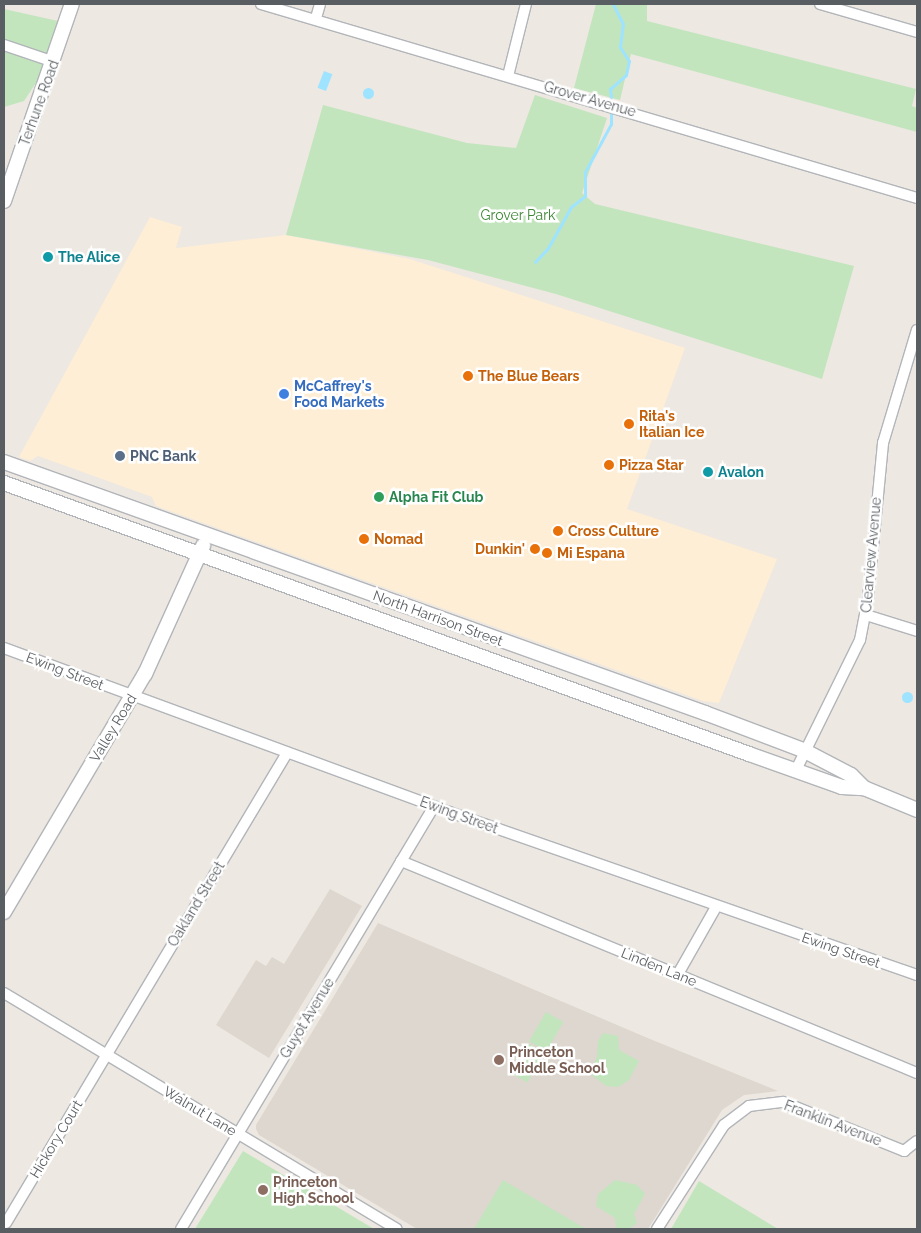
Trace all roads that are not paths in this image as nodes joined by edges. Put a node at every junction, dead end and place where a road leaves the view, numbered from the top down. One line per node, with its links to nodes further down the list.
1 (72, 4): 9 (street, Terhune Road)
2 (261, 4): 6 (street, Grover Avenue)
3 (320, 4): 6 (street)
4 (526, 4): 10 (street)
5 (820, 4): 7 (street)
6 (316, 18): 10 (street, Grover Avenue)
7 (917, 32)
8 (4, 45): 9 (street)
9 (54, 62): 12 (street, Terhune Road)
10 (508, 76): 11 (street, Grover Avenue)
11 (917, 198)
12 (4, 201)
13 (917, 330): 18 (street, Clearview Avenue)
14 (4, 462): 16 (street, North Harrison Street)
15 (4, 483): 17 (street, North Harrison Street)
16 (207, 535): 17 (street, Valley Road); 21 (street, North Harrison Street)
17 (200, 554): 22 (street, Valley Road); 23 (street, North Harrison Street)
18 (866, 615): 19 (street); 27 (street, Clearview Avenue)
19 (917, 631)
20 (4, 648): 22 (street, Ewing Street)
21 (590, 672): 23 (street); 24 (street, North Harrison Street)
22 (132, 696): 28 (street, Ewing Street); 36 (street, Valley Road)
23 (610, 702): 25 (street, North Harrison Street)
24 (705, 713): 25 (street); 26 (street, North Harrison Street)
25 (642, 714): 29 (street, North Harrison Street)
26 (746, 728): 27 (street, North Harrison Street); 29 (street)
27 (803, 750): 30 (street, Clearview Avenue); 31 (street, North Harrison Street)
28 (287, 753): 32 (street, Ewing Street); 40 (street, Oakland Street)
29 (747, 753): 30 (street, North Harrison Street)
30 (796, 770): 31 (street, North Harrison Street)
31 (864, 788): 33 (street, North Harrison Street)
32 (434, 806): 34 (street, Guyot Avenue); 35 (street, Ewing Street)
33 (917, 810)
34 (401, 861): 37 (street, Linden Lane); 42 (street, Guyot Avenue)
35 (716, 907): 37 (street); 38 (street, Ewing Street)
36 (4, 912)
37 (678, 974): 41 (street, Linden Lane)
38 (917, 976)
39 (4, 993): 40 (street, Walnut Lane)
40 (106, 1055): 42 (street, Walnut Lane); 44 (street, Hickory Court)
41 (917, 1073)
42 (238, 1134): 45 (street, Guyot Avenue); 46 (street, Walnut Lane)
43 (917, 1141): 47 (street, Franklin Avenue)
44 (7, 1225)
45 (181, 1229)
46 (396, 1229)
47 (658, 1229)

